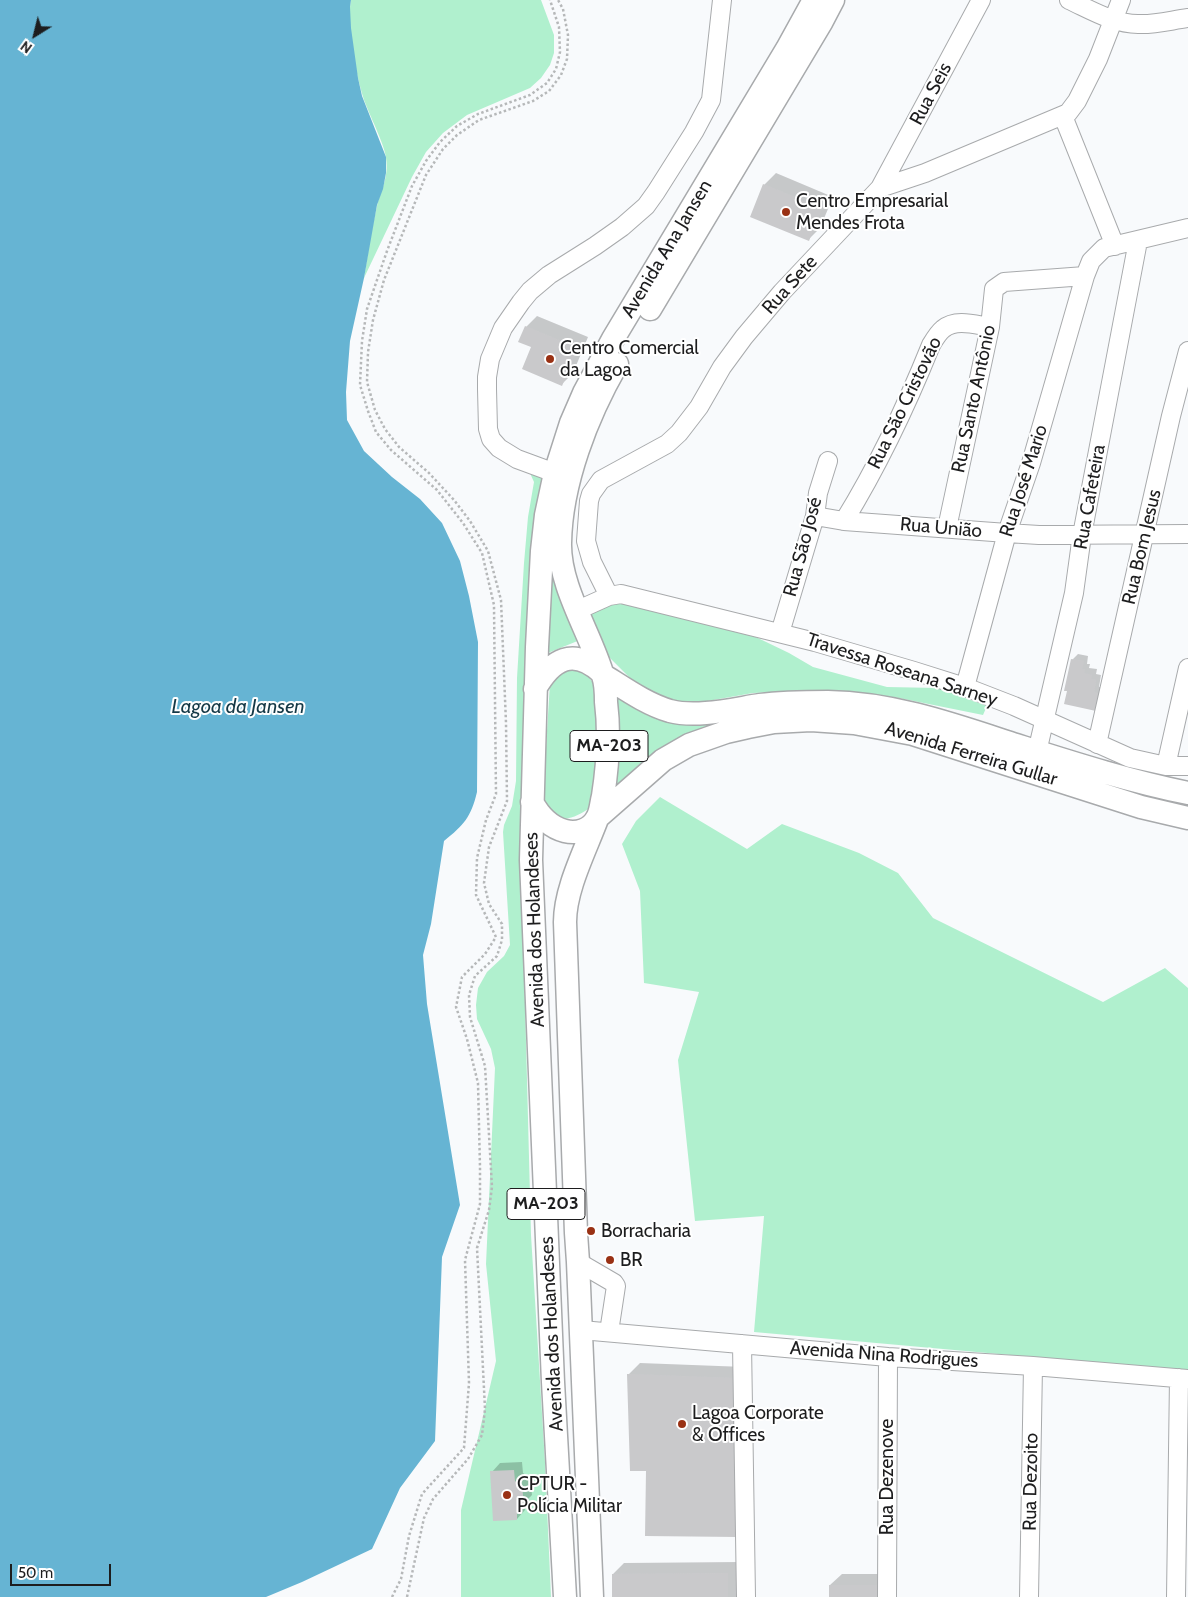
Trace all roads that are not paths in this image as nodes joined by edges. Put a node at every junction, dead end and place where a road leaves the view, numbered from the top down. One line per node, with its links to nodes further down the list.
1 (722, 0): 18 (street)
2 (814, 0): 18 (main road, Avenida Ana Jansen)
3 (833, 0): 27 (main road, Avenida Ana Jansen)
4 (981, 0): 10 (street, Rua Seis)
5 (1069, 0): 8 (street)
6 (1121, 0): 8 (street, Rua Sete)
7 (1188, 18): 8 (street)
8 (1113, 19): 9 (street, Rua Sete)
9 (1063, 116): 10 (street, Rua Sete); 13 (street)
10 (880, 188): 26 (street, Rua Sete)
11 (1188, 228): 12 (street, Rua José Mario)
12 (1138, 241): 13 (street, Rua José Mario); 25 (street, Rua Cafeteira)
13 (1115, 246): 14 (street, Rua José Mario)
14 (1085, 276): 15 (street, Rua Santo Antônio); 22 (street, Rua José Mario)
15 (990, 327): 20 (street, Rua São Cristovão); 21 (street, Rua Santo Antônio)
16 (1188, 351): 23 (street, Rua Bom Jesus)
17 (828, 461): 19 (street, Rua São José)
18 (555, 473): 32 (main road, Avenida Ana Jansen)
19 (815, 516): 20 (street, Rua União); 28 (street, Rua São José)
20 (844, 521): 21 (street, Rua União)
21 (947, 528): 22 (street, Rua União)
22 (1007, 533): 25 (street, Rua União); 31 (street, Rua José Mario)
23 (1145, 533): 24 (street, Rua União); 25 (street, Rua União); 34 (street, Rua Bom Jesus)
24 (1188, 534)
25 (1082, 535): 33 (street, Rua Cafeteira)
26 (609, 596): 27 (street); 28 (street, Travessa Roseana Sarney)
27 (578, 610): 30 (main road, Avenida Ana Jansen)
28 (780, 633): 31 (street, Travessa Roseana Sarney)
29 (1188, 668): 37 (street)
30 (602, 674): 32 (main road, Avenida Ferreira Gullar); 36 (main road, Avenida Ferreira Gullar); 41 (main road, MA-203)
31 (965, 687): 33 (street, Travessa Roseana Sarney)
32 (535, 689): 40 (main road, MA-203)
33 (1044, 719): 34 (street, Travessa Roseana Sarney); 35 (street, Rua Cafeteira)
34 (1097, 744): 37 (street, Travessa Roseana Sarney)
35 (1038, 752): 36 (main road, Avenida Ferreira Gullar); 39 (main road, Avenida Ferreira Gullar)
36 (1013, 754): 41 (main road, Avenida Ferreira Gullar); 42 (main road, Avenida Ferreira Gullar)
37 (1166, 766): 38 (street, Travessa Roseana Sarney)
38 (1188, 766)
39 (1188, 793)
40 (532, 802): 41 (main road, Avenida Ferreira Gullar); 43 (main road, Avenida dos Holandeses / MA-203)
41 (598, 818): 44 (main road, Avenida dos Holandeses / MA-203)
42 (1188, 818)
43 (540, 1069): 45 (main road); 51 (main road, Avenida dos Holandeses / MA-203)
44 (578, 1262): 45 (main road, Avenida dos Holandeses / MA-203); 46 (street)
45 (581, 1330): 46 (street, Avenida Nina Rodrigues); 52 (main road, Avenida dos Holandeses / MA-203)
46 (609, 1332): 47 (street, Avenida Nina Rodrigues)
47 (742, 1344): 48 (street, Avenida Nina Rodrigues); 53 (street)
48 (888, 1357): 49 (street, Avenida Nina Rodrigues); 54 (street, Rua Dezenove)
49 (1033, 1366): 50 (street, Avenida Nina Rodrigues); 55 (street, Rua Dezoito)
50 (1183, 1378): 56 (street)
51 (565, 1597)
52 (592, 1597)
53 (746, 1597)
54 (887, 1597)
55 (1029, 1597)
56 (1176, 1597)

